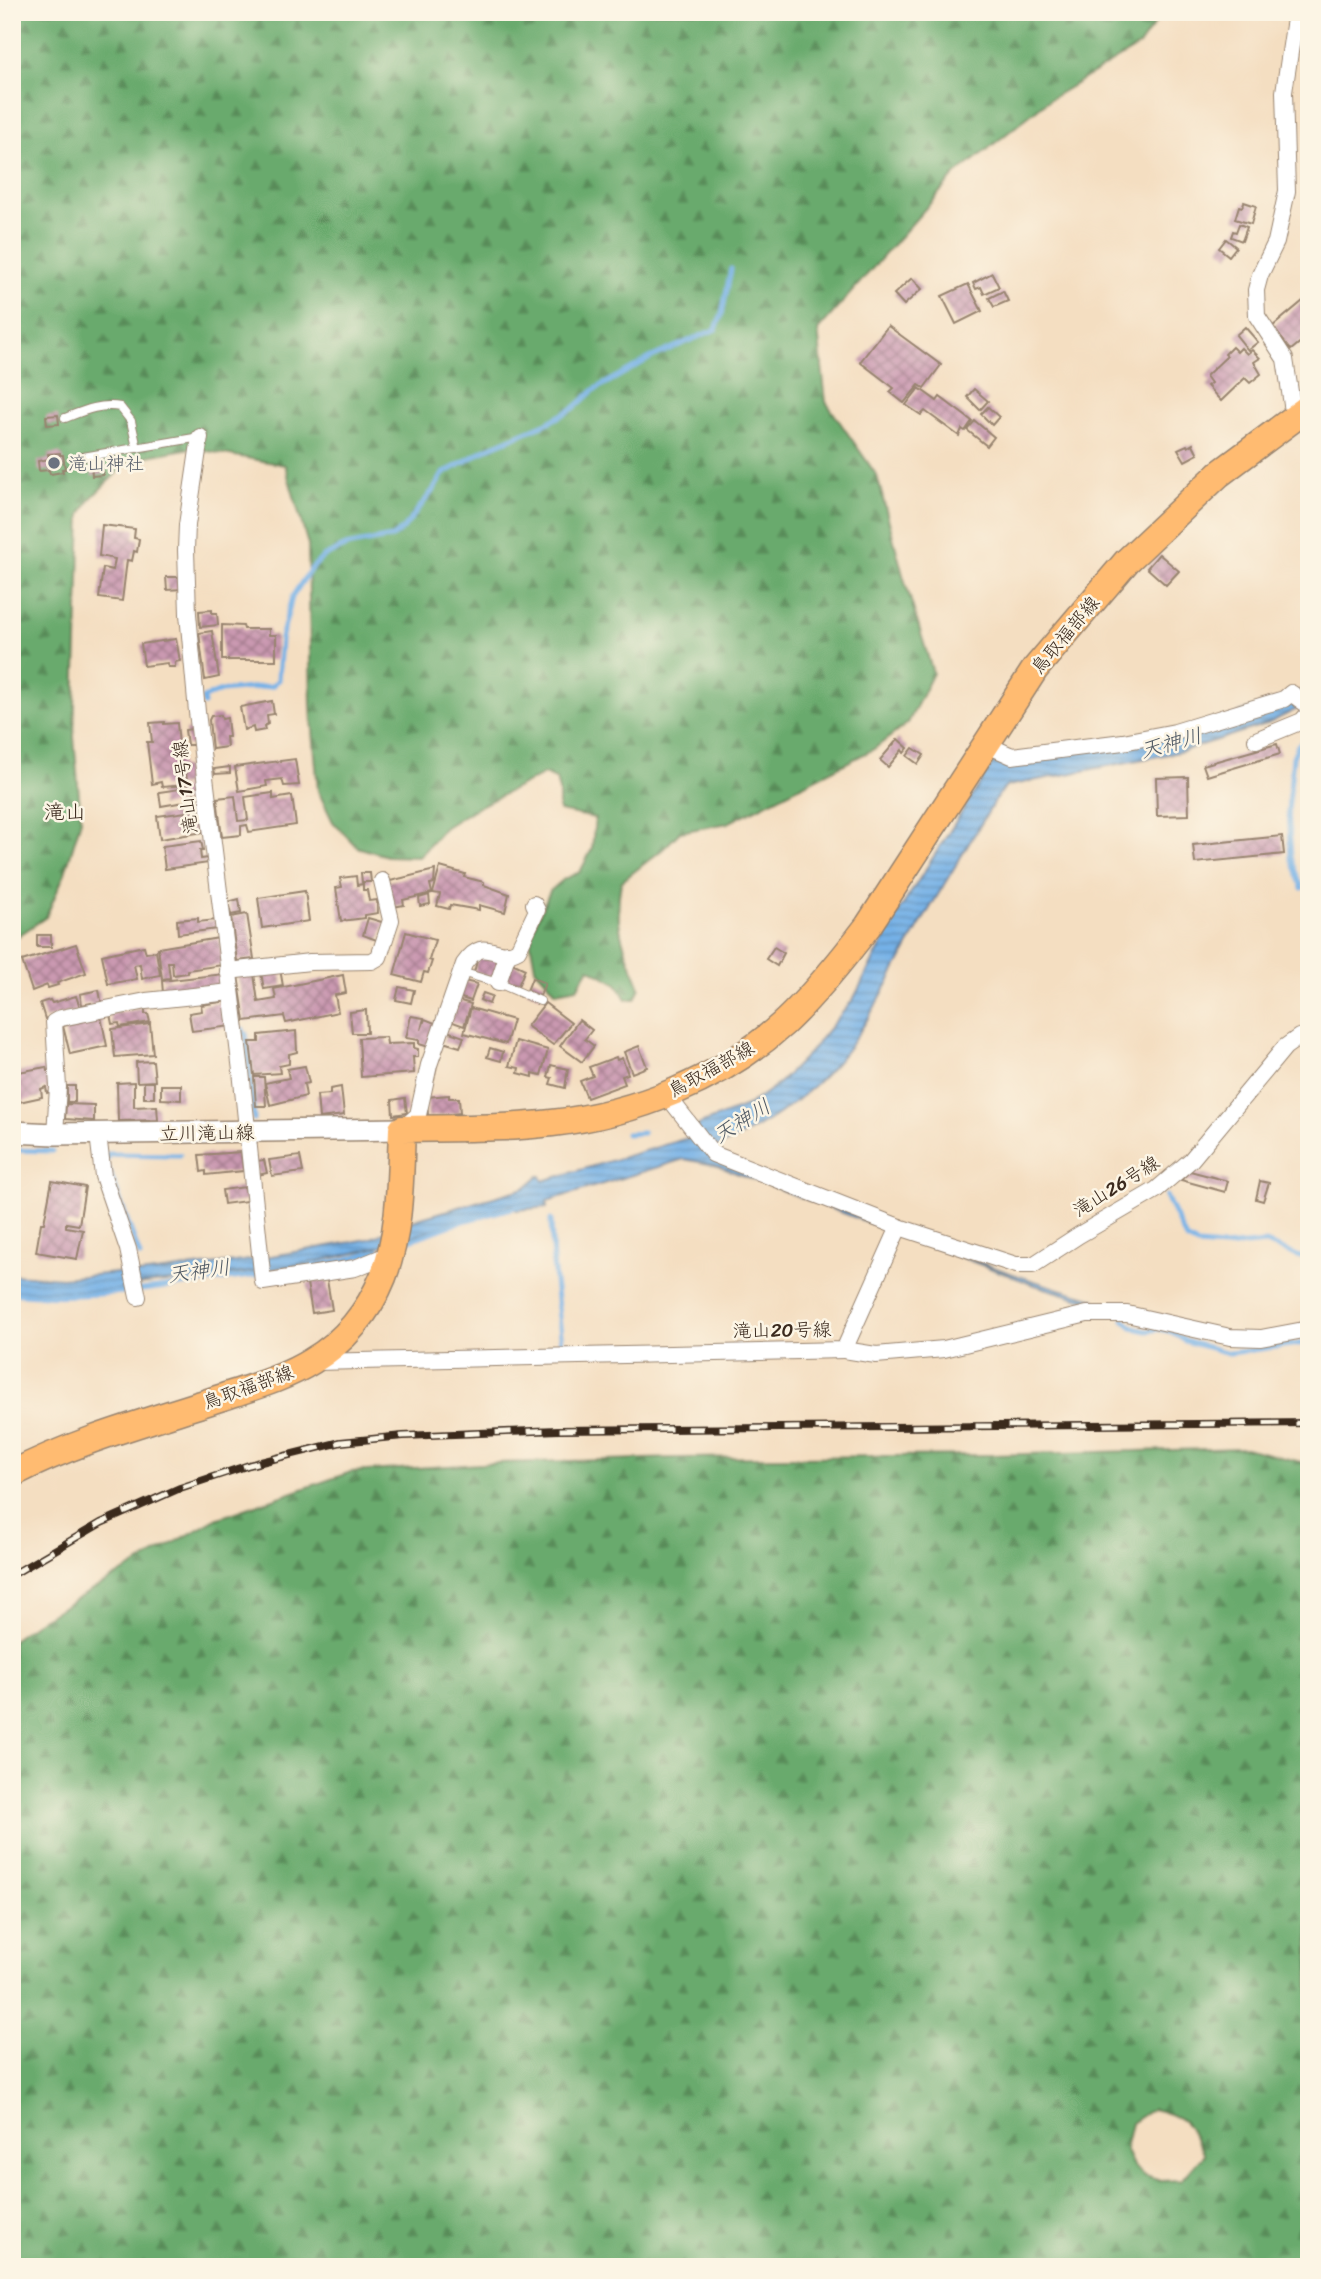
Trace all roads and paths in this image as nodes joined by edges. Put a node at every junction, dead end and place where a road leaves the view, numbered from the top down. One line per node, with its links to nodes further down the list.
1 (1296, 12): 2 (street)
2 (1301, 412): 10 (main road, 鳥取福部線)
3 (65, 418): 5 (lane)
4 (200, 437): 5 (lane); 14 (street, 滝山17号線)
5 (136, 448): 6 (lane)
6 (77, 458)
7 (1309, 706): 10 (street)
8 (1309, 713): 9 (street)
9 (1256, 740)
10 (985, 744): 20 (main road, 鳥取福部線)
11 (382, 881): 14 (street)
12 (534, 904): 13 (street)
13 (508, 953): 15 (street); 16 (street)
14 (229, 971): 17 (street, 滝山17号線)
15 (461, 972): 16 (lane); 21 (street)
16 (498, 983): 18 (lane)
17 (232, 992): 23 (street, 滝山17号線); 24 (street)
18 (540, 1001)
19 (1309, 1034): 26 (street, 滝山26号線)
20 (666, 1094): 21 (main road, 鳥取福部線); 26 (street)
21 (402, 1129): 23 (street, 立川滝山線); 27 (main road, 鳥取福部線)
22 (12, 1132): 24 (street, 立川滝山線)
23 (246, 1132): 25 (street, 立川滝山線); 27 (street, 滝山17号線)
24 (55, 1134): 25 (street, 立川滝山線)
25 (98, 1134): 28 (street)
26 (899, 1227): 30 (street, 滝山20号線)
27 (391, 1252): 31 (main road, 鳥取福部線)
28 (138, 1297)
29 (1309, 1329): 30 (street)
30 (844, 1350): 31 (street, 滝山20号線)
31 (312, 1362): 32 (main road, 鳥取福部線)
32 (12, 1474)

